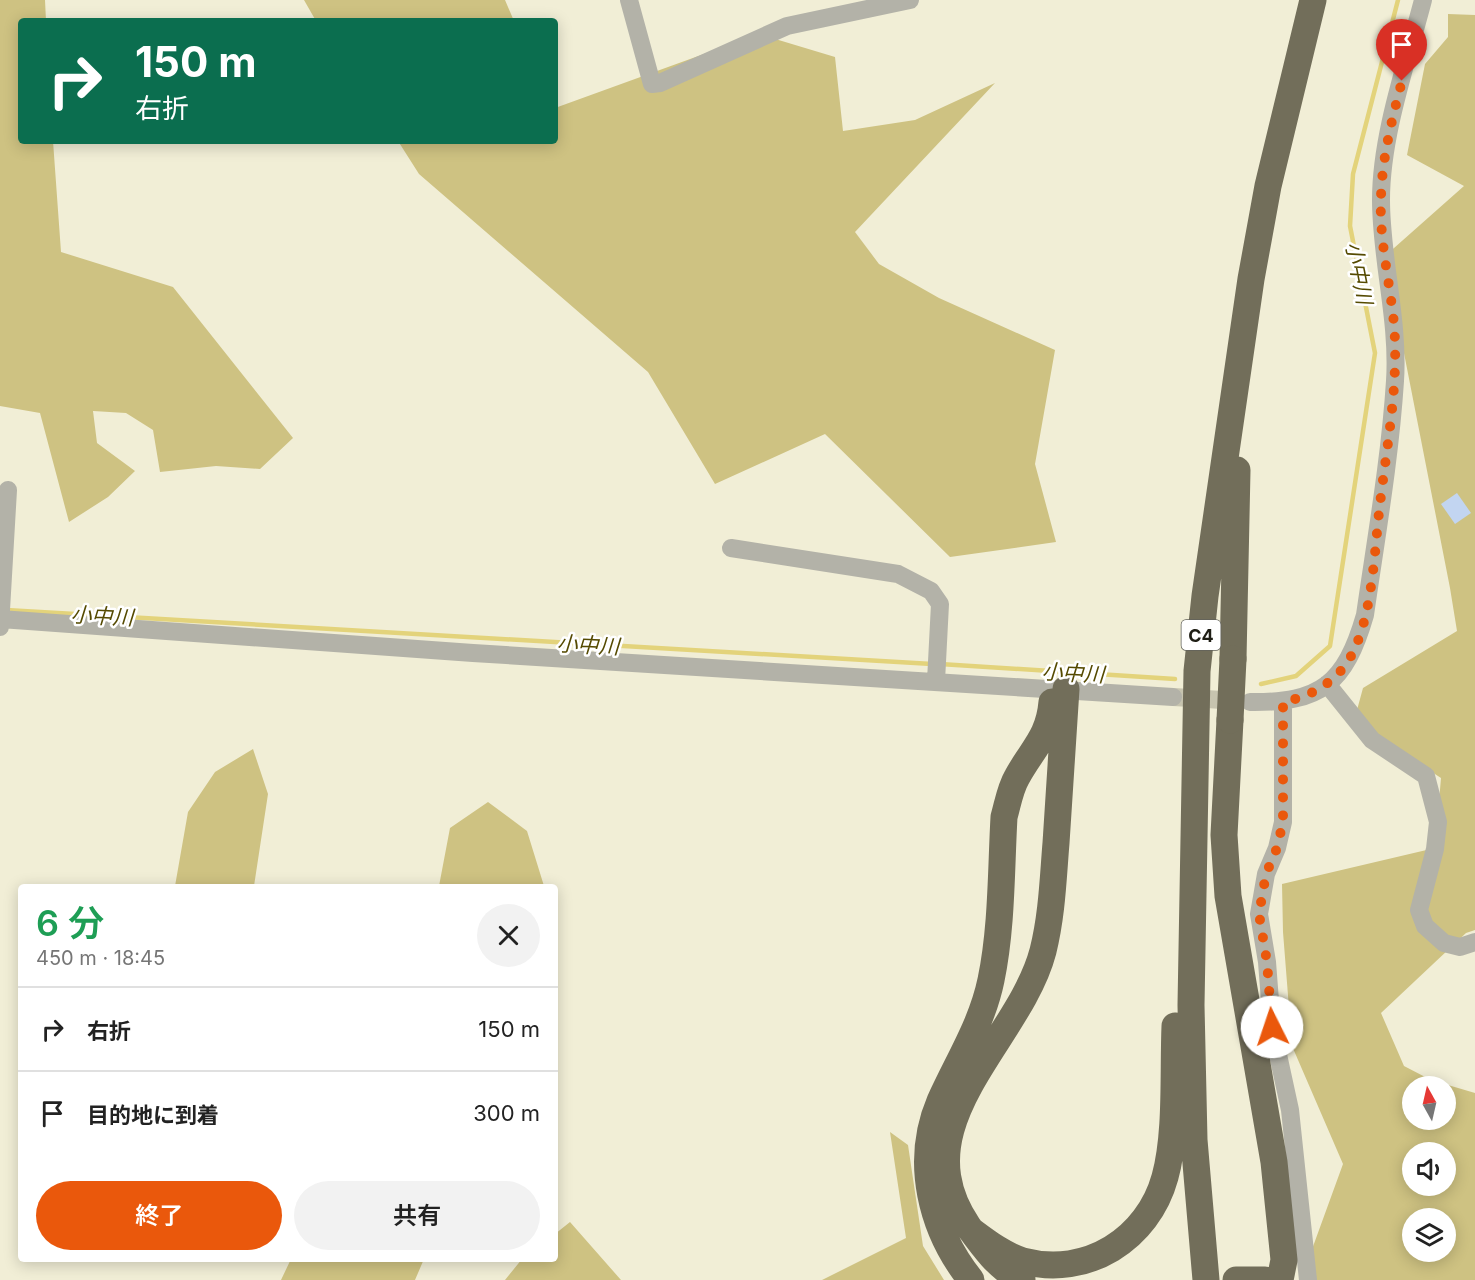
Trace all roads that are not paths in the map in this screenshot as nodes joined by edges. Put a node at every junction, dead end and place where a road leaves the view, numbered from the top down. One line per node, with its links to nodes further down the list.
1 (629, 0): 2 (street)
2 (910, 0)
3 (1313, 0): 13 (highway, C4)
4 (1323, 0): 6 (highway, C4)
5 (1423, 0): 14 (street)
6 (1238, 459): 22 (highway, bridge); 27 (highway, C4)
7 (8, 490): 8 (street)
8 (3, 524): 10 (street)
9 (731, 548): 12 (street)
10 (1, 614): 11 (street); 12 (street)
11 (0, 627)
12 (936, 670): 15 (street)
13 (1197, 671): 20 (highway); 26 (highway, C4)
14 (1327, 684): 18 (street); 19 (street)
15 (1060, 689): 16 (street); 20 (highway); 21 (highway)
16 (1173, 697)
17 (1250, 702): 18 (street)
18 (1283, 702): 28 (street)
19 (1475, 942)
20 (972, 1231): 25 (highway)
21 (952, 1253): 23 (highway); 24 (highway)
22 (1259, 1279)
23 (971, 1280)
24 (984, 1280)
25 (1022, 1280)
26 (1206, 1280)
27 (1215, 1280)
28 (1308, 1280)

